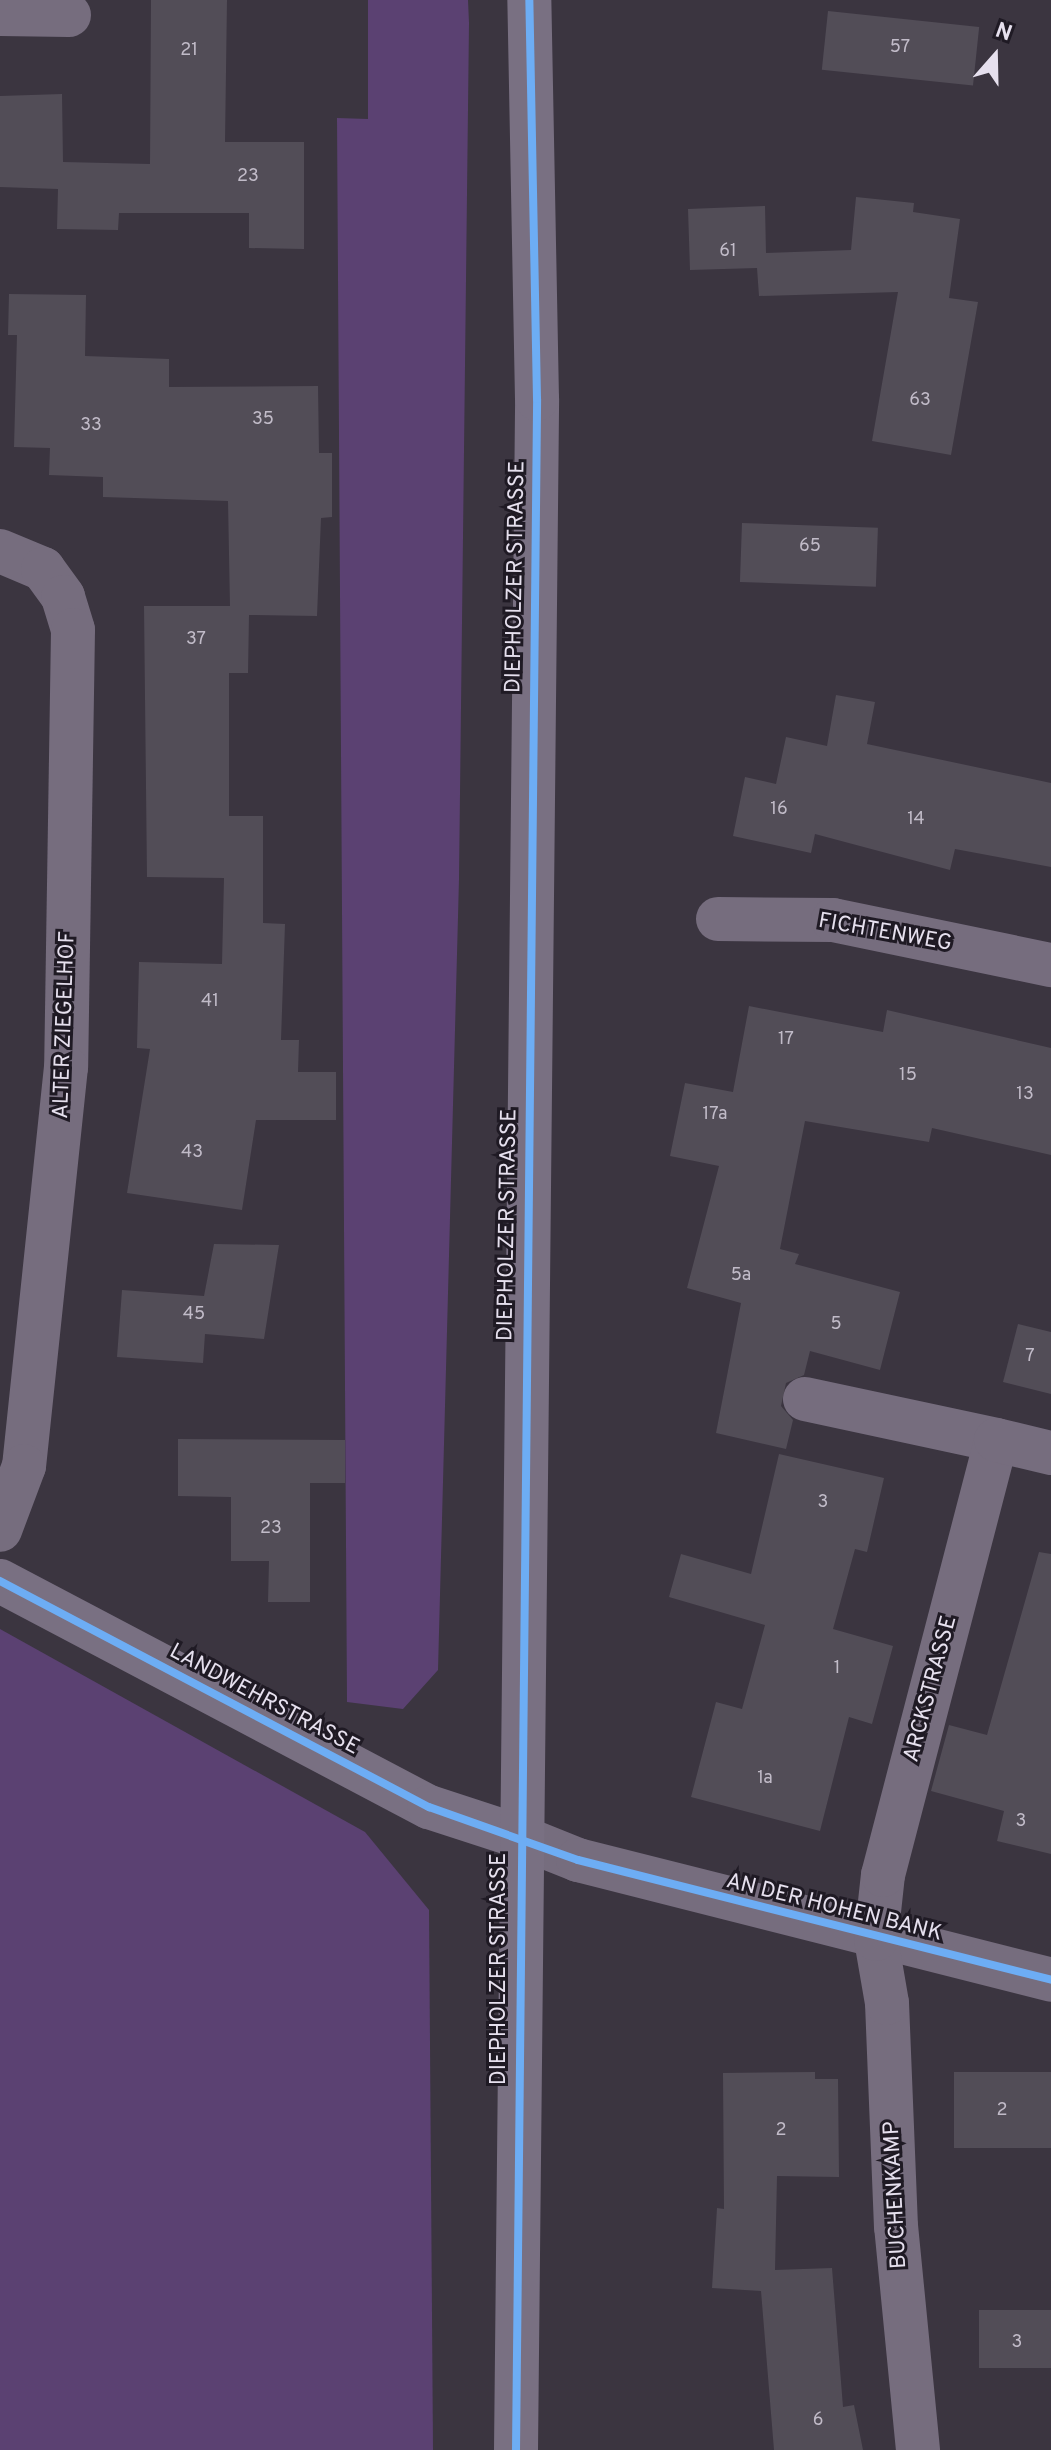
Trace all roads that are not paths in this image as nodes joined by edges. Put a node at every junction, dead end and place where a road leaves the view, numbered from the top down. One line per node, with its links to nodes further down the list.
1 (529, 0): 12 (main road, DIEPHOLZER STRASSE)
2 (0, 14): 3 (street)
3 (69, 15)
4 (0, 551): 10 (street, ALTER ZIEGELHOF)
5 (718, 919): 6 (street, FICHTENWEG)
6 (1051, 965)
7 (805, 1399): 8 (street)
8 (996, 1440): 9 (street); 13 (street, ARCKSTRASSE)
9 (1051, 1453)
10 (0, 1530)
11 (0, 1581): 12 (main road, LANDWEHRSTRASSE)
12 (518, 1836): 13 (street, AN DER HOHEN BANK); 15 (main road, DIEPHOLZER STRASSE)
13 (876, 1939): 14 (street, AN DER HOHEN BANK); 16 (street, BUCHENKAMP)
14 (1051, 1980)
15 (516, 2450)
16 (918, 2450)

